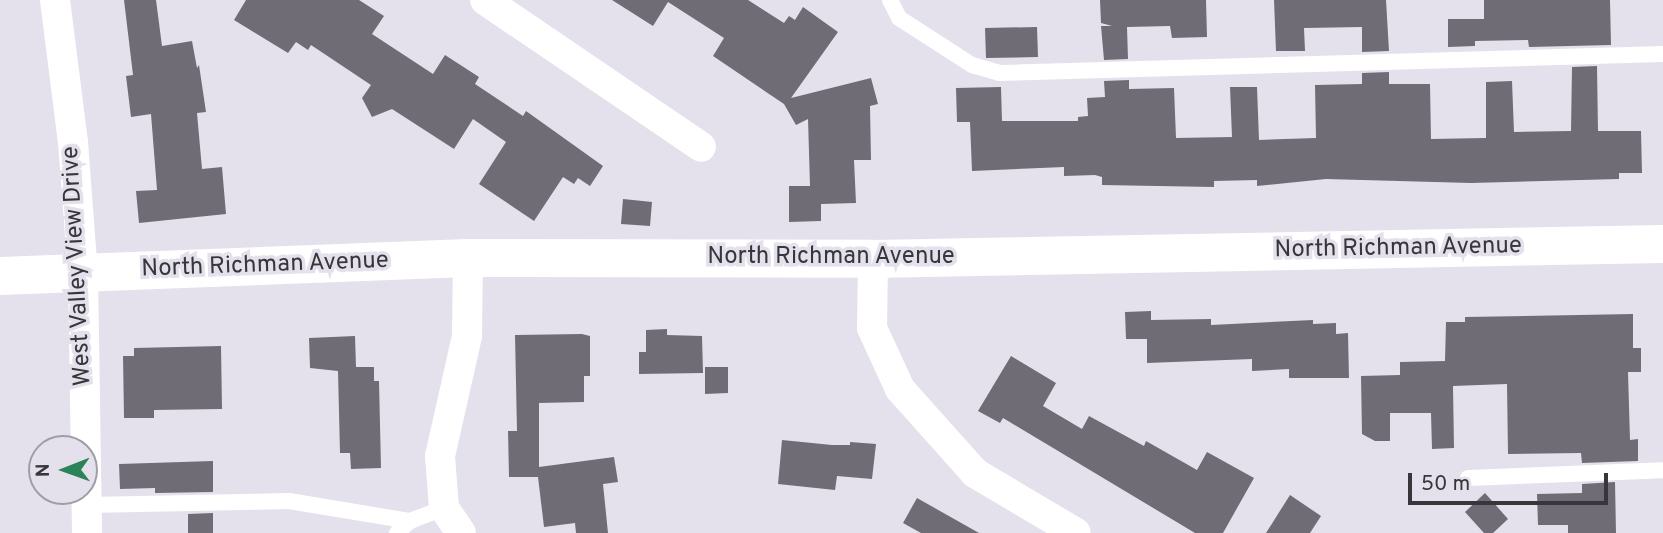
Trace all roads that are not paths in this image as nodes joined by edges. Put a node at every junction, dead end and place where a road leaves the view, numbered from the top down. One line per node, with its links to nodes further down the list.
1 (55, 0): 9 (street, West Valley View Drive)
2 (485, 0): 5 (street)
3 (890, 0): 4 (lane)
4 (1663, 54)
5 (701, 146)
6 (1663, 244): 8 (street, North Richman Avenue)
7 (468, 258): 8 (street, North Richman Avenue); 9 (street, North Richman Avenue); 13 (street)
8 (873, 259): 18 (street)
9 (83, 274): 10 (street, North Richman Avenue); 14 (street, West Valley View Drive)
10 (0, 276)
11 (1663, 470): 12 (lane)
12 (1468, 478)
13 (444, 508): 15 (lane); 17 (street)
14 (87, 519): 15 (lane)
15 (410, 522): 16 (lane)
16 (397, 533)
17 (461, 533)
18 (1076, 533)

